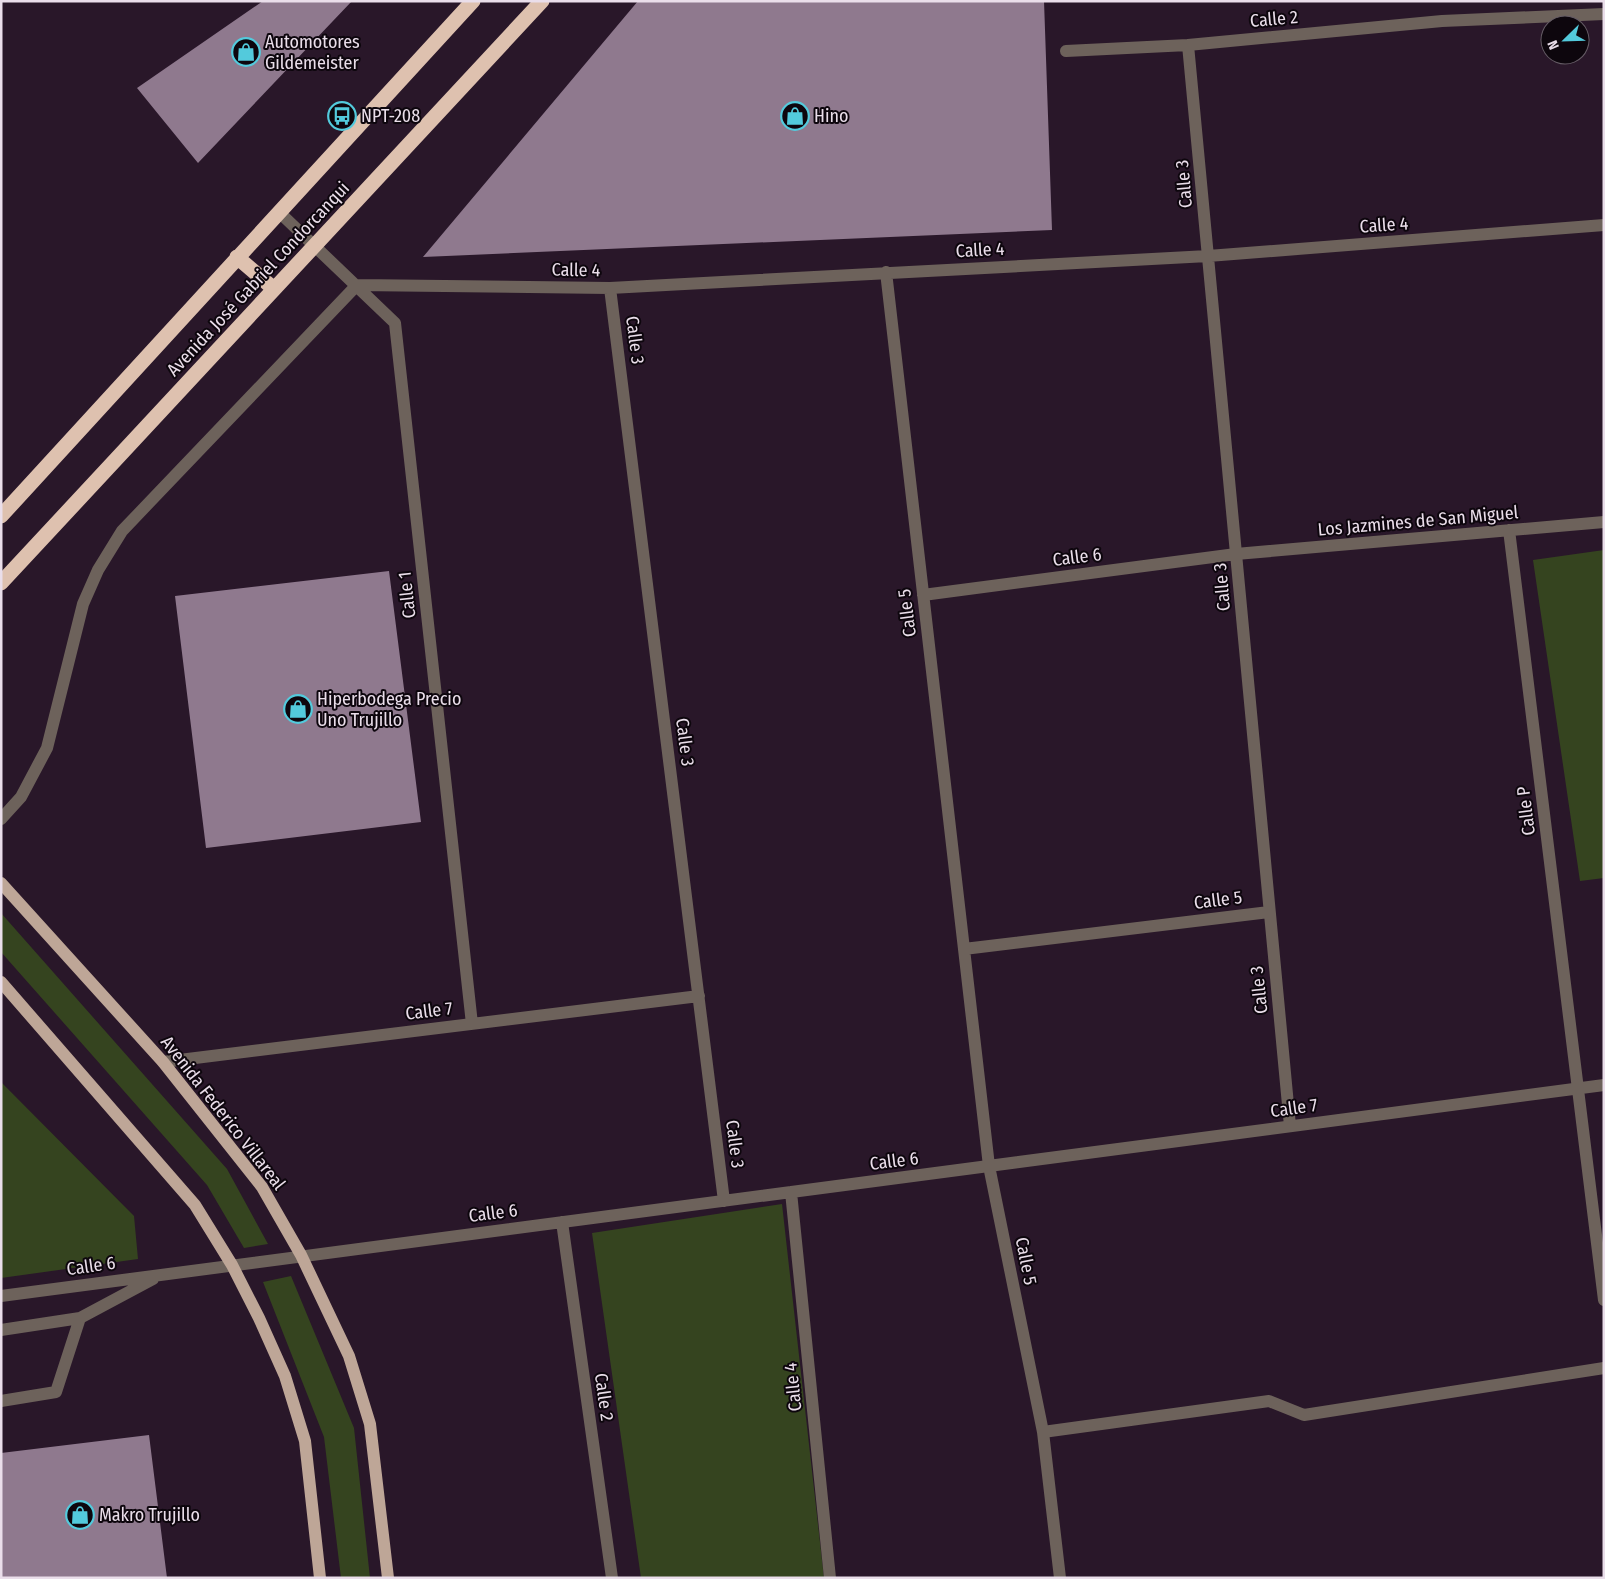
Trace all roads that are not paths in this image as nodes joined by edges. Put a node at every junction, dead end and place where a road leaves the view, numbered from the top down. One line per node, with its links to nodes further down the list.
1 (473, 1): 6 (highway, Avenida José Gabriel Condorcanqui)
2 (542, 1): 8 (highway, Avenida José Gabriel Condorcanqui)
3 (1604, 14): 4 (street, Calle 2)
4 (1188, 45): 5 (street, Calle 2); 9 (street, Calle 3)
5 (1066, 51)
6 (279, 212): 8 (street, Calle 1); 10 (highway, Avenida José Gabriel Condorcanqui)
7 (1604, 225): 9 (street, Calle 4)
8 (316, 246): 12 (street, Calle 1); 13 (highway, Avenida José Gabriel Condorcanqui)
9 (1208, 256): 11 (street, Calle 4); 18 (street, Calle 3)
10 (237, 257): 13 (highway); 15 (highway, Avenida José Gabriel Condorcanqui)
11 (886, 272): 14 (street, Calle 4); 20 (street, Calle 5)
12 (357, 285): 14 (street, Calle 4); 21 (street); 27 (street, Calle 1)
13 (274, 288): 19 (highway, Avenida José Gabriel Condorcanqui)
14 (610, 288): 26 (street, Calle 3)
15 (1, 516)
16 (1604, 522): 17 (street, Los Jazmines de San Miguel)
17 (1510, 530): 18 (street, Los Jazmines de San Miguel); 30 (street, Calle P)
18 (1236, 554): 20 (street, Calle 6); 23 (street, Calle 3)
19 (1, 583)
20 (923, 595): 24 (street, Calle 5)
21 (1, 819)
22 (1, 883): 28 (main road, Avenida Federico Villareal)
23 (1269, 912): 24 (street, Calle 5); 31 (street, Calle 3)
24 (964, 950): 32 (street, Calle 5)
25 (1, 982): 37 (main road)
26 (699, 996): 27 (street, Calle 7); 34 (street, Calle 3)
27 (472, 1024): 28 (street, Calle 7)
28 (163, 1062): 36 (main road, Avenida Federico Villareal)
29 (1604, 1085): 30 (street, Calle 7)
30 (1577, 1088): 31 (street, Calle 7); 40 (street)
31 (1290, 1126): 32 (street, Calle 7)
32 (989, 1166): 33 (street, Calle 6); 45 (street, Calle 5)
33 (791, 1192): 34 (street, Calle 6); 49 (street, Calle 4)
34 (724, 1201): 35 (street, Calle 6)
35 (562, 1222): 36 (street, Calle 6); 48 (street, Calle 2)
36 (301, 1255): 37 (street, Calle 6); 47 (main road, Avenida Federico Villareal)
37 (232, 1265): 38 (street, Calle 6); 46 (main road)
38 (161, 1274): 39 (street, Calle 6); 41 (street)
39 (1, 1296)
40 (1604, 1300)
41 (80, 1318): 42 (street); 44 (street)
42 (1, 1330)
43 (1604, 1368): 45 (street)
44 (1, 1401)
45 (1043, 1432): 50 (street, Calle 5)
46 (320, 1578)
47 (388, 1578)
48 (612, 1578)
49 (830, 1578)
50 (1060, 1578)

